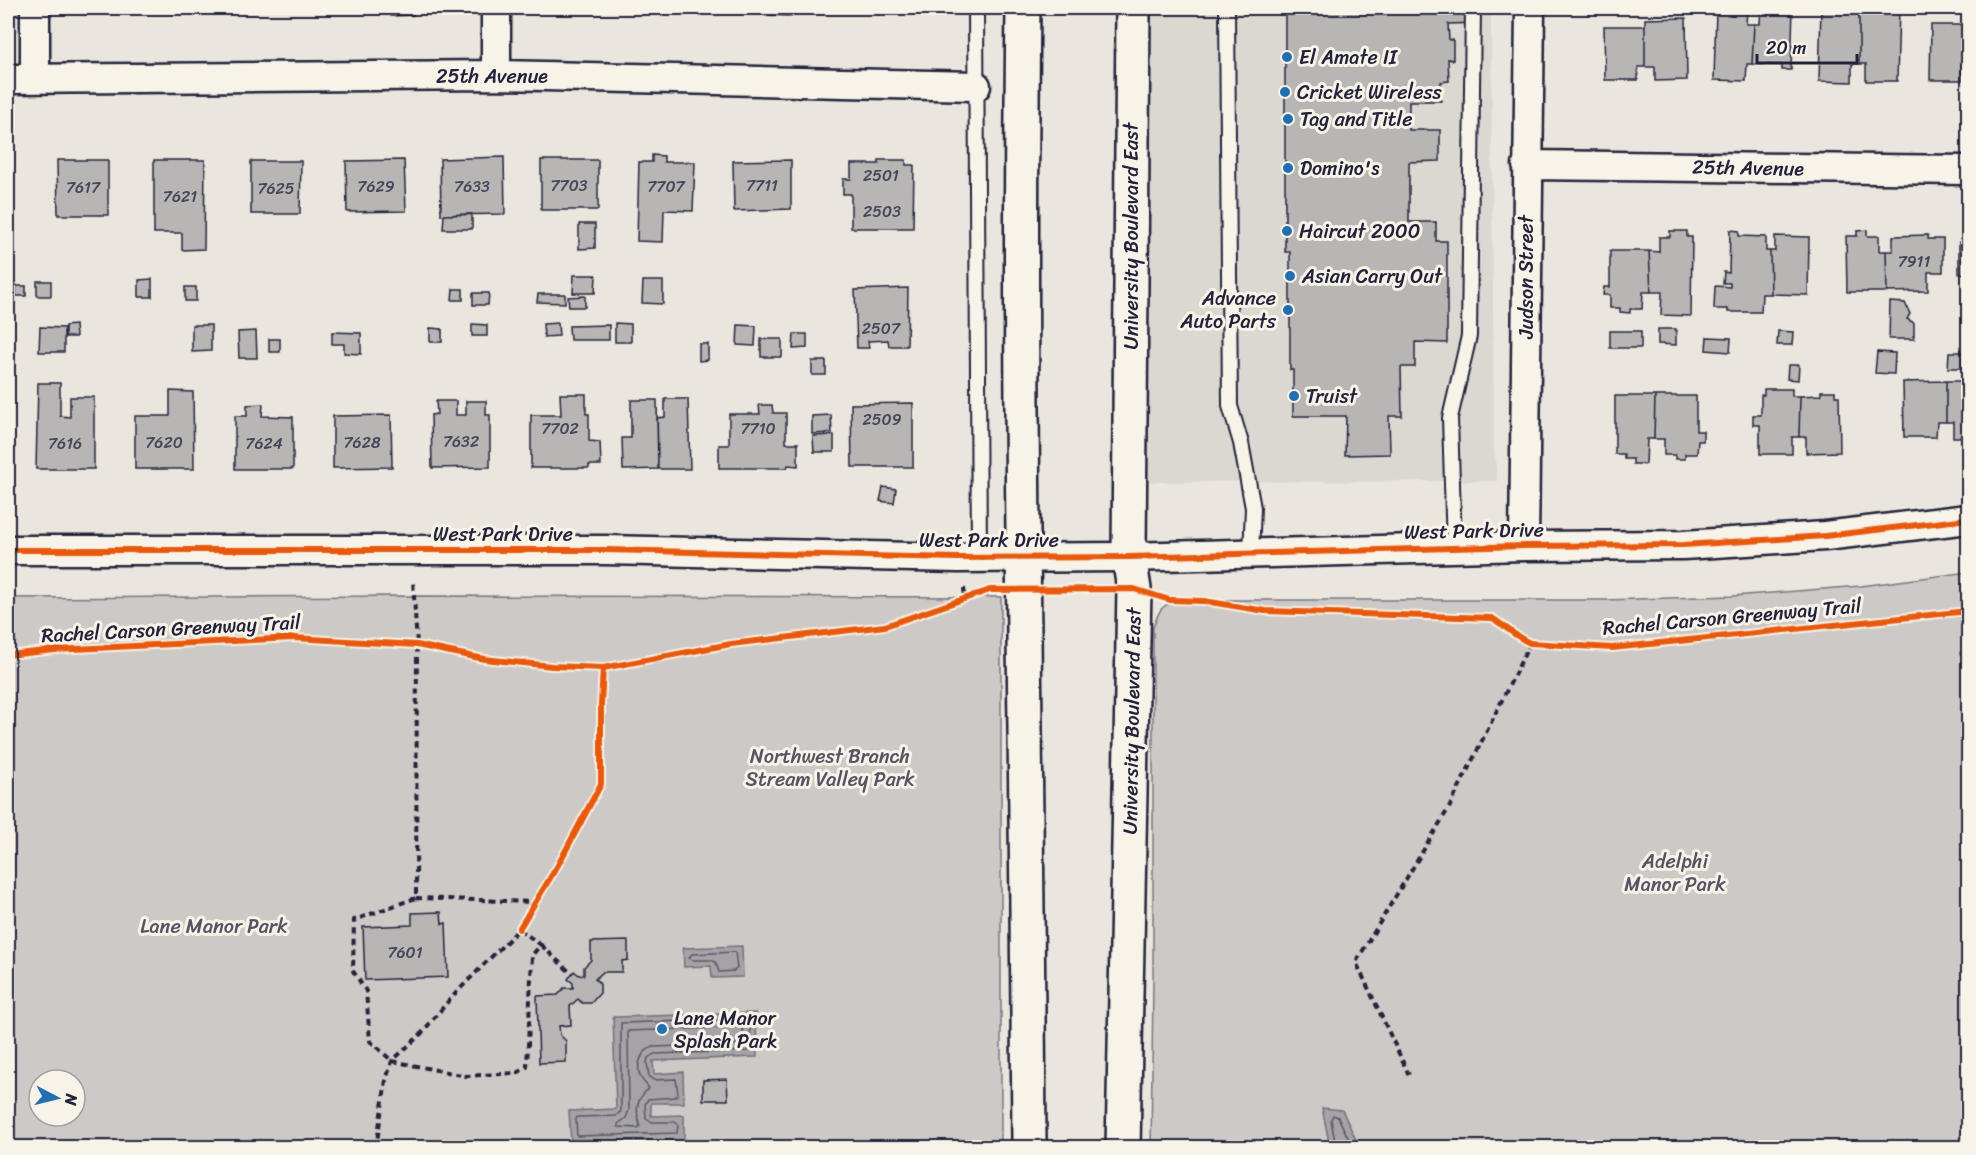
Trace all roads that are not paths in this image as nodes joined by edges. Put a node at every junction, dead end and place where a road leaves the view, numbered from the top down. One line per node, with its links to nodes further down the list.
1 (35, 8): 10 (street)
2 (496, 8): 9 (street)
3 (976, 8): 11 (lane)
4 (1023, 8): 19 (main road)
5 (1133, 8): 20 (main road, University Boulevard East)
6 (1227, 8): 18 (lane)
7 (1473, 8): 16 (lane)
8 (1530, 8): 12 (street, Judson Street)
9 (496, 75): 10 (street, 25th Avenue); 11 (street, 25th Avenue)
10 (21, 79)
11 (976, 86): 21 (lane)
12 (1527, 165): 13 (street, 25th Avenue); 15 (street, Judson Street)
13 (1968, 170)
14 (1968, 519): 15 (street, West Park Drive)
15 (1524, 546): 16 (street, West Park Drive)
16 (1454, 548): 18 (street, West Park Drive)
17 (8, 550): 21 (street, West Park Drive)
18 (1251, 554): 20 (street, West Park Drive)
19 (1022, 557): 20 (street, West Park Drive); 21 (street, West Park Drive); 22 (main road)
20 (1129, 557): 23 (main road, University Boulevard East)
21 (980, 558)
22 (1029, 1148)
23 (1123, 1148)

